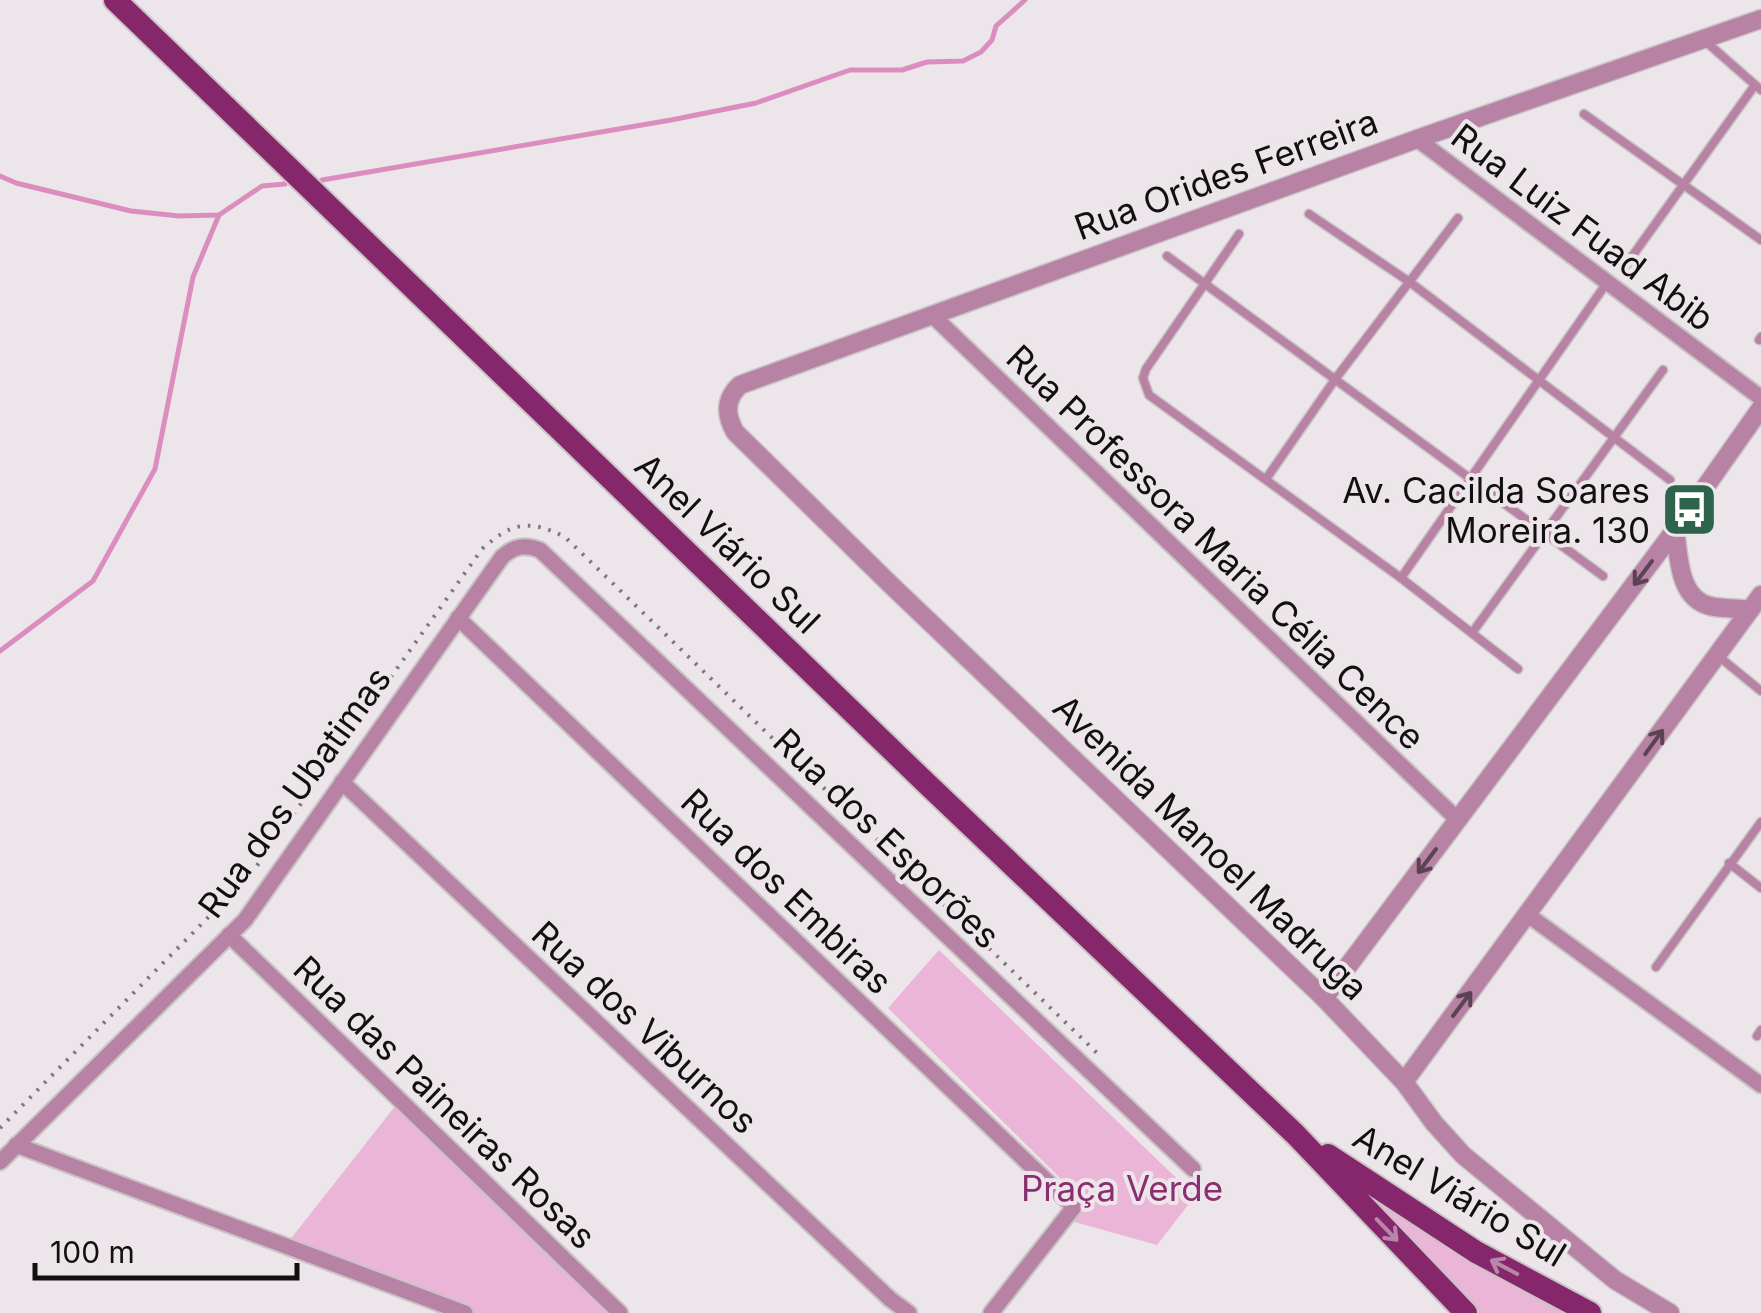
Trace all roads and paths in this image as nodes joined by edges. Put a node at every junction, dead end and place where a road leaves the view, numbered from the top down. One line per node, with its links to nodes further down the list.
1 (115, 0): 52 (main road, Anel Viário Sul)
2 (1761, 19): 3 (street, Rua Orides Ferreira)
3 (1702, 39): 4 (lane); 6 (street, Rua Orides Ferreira)
4 (1758, 87): 7 (lane)
5 (1584, 114): 7 (lane)
6 (1417, 139): 16 (street, Rua Luiz Fuad Abib); 17 (street, Rua Orides Ferreira)
7 (1683, 184): 11 (lane); 13 (lane)
8 (1309, 214): 15 (lane)
9 (1458, 218): 15 (lane)
10 (1240, 234): 14 (lane)
11 (1761, 240)
12 (1168, 256): 14 (lane)
13 (1623, 268)
14 (1206, 282): 19 (lane); 26 (lane)
15 (1411, 283): 19 (lane); 20 (lane)
16 (1606, 284): 20 (lane); 21 (street, Rua Luiz Fuad Abib)
17 (933, 316): 22 (street, Rua Orides Ferreira); 40 (street, Rua Professora Maria Célia Cence)
18 (1663, 370): 24 (lane)
19 (1336, 378): 25 (lane); 26 (lane)
20 (1540, 380): 24 (lane); 25 (lane)
21 (1761, 398)
22 (728, 406): 47 (street, Avenida Manoel Madruga)
23 (1761, 408): 28 (street)
24 (1614, 437): 27 (lane); 29 (lane)
25 (1469, 476): 29 (lane); 32 (lane)
26 (1266, 479): 32 (lane)
27 (1670, 480)
28 (1675, 530): 33 (street); 40 (street, one-way to 40)
29 (1544, 532): 31 (lane); 35 (lane)
30 (540, 550): 34 (street, Rua dos Ubatimas); 55 (street, Rua dos Esporões)
31 (1603, 576)
32 (1402, 578): 35 (lane)
33 (1757, 608): 36 (street)
34 (458, 618): 39 (street, Rua dos Ubatimas); 59 (street, Rua dos Embiras)
35 (1472, 633): 37 (lane)
36 (1717, 656): 38 (lane); 44 (street, one-way to 36)
37 (1518, 669)
38 (1761, 691)
39 (342, 782): 45 (street, Rua dos Ubatimas); 58 (street, Rua dos Viburnos)
40 (1458, 820): 47 (street, one-way to 47)
41 (1761, 822): 42 (lane)
42 (1729, 862): 43 (lane); 46 (lane)
43 (1761, 888)
44 (1528, 915): 49 (street, one-way to 44); 50 (street)
45 (229, 935): 53 (street, Rua dos Ubatimas); 57 (street, Rua das Paineiras Rosas)
46 (1656, 967)
47 (1324, 998): 49 (street, Avenida Manoel Madruga)
48 (1108, 1064): 51 (path)
49 (1404, 1082): 62 (street, Avenida Manoel Madruga)
50 (1761, 1085)
51 (0, 1128)
52 (1296, 1134): 60 (main road, Anel Viário Sul, one-way to 60); 61 (main road, Anel Viário Sul, one-way to 52)
53 (16, 1146): 54 (street, Rua dos Ubatimas); 56 (street)
54 (0, 1162)
55 (1193, 1169)
56 (465, 1313)
57 (620, 1313)
58 (909, 1313)
59 (991, 1313)
60 (1466, 1313)
61 (1590, 1313)
62 (1670, 1313)

